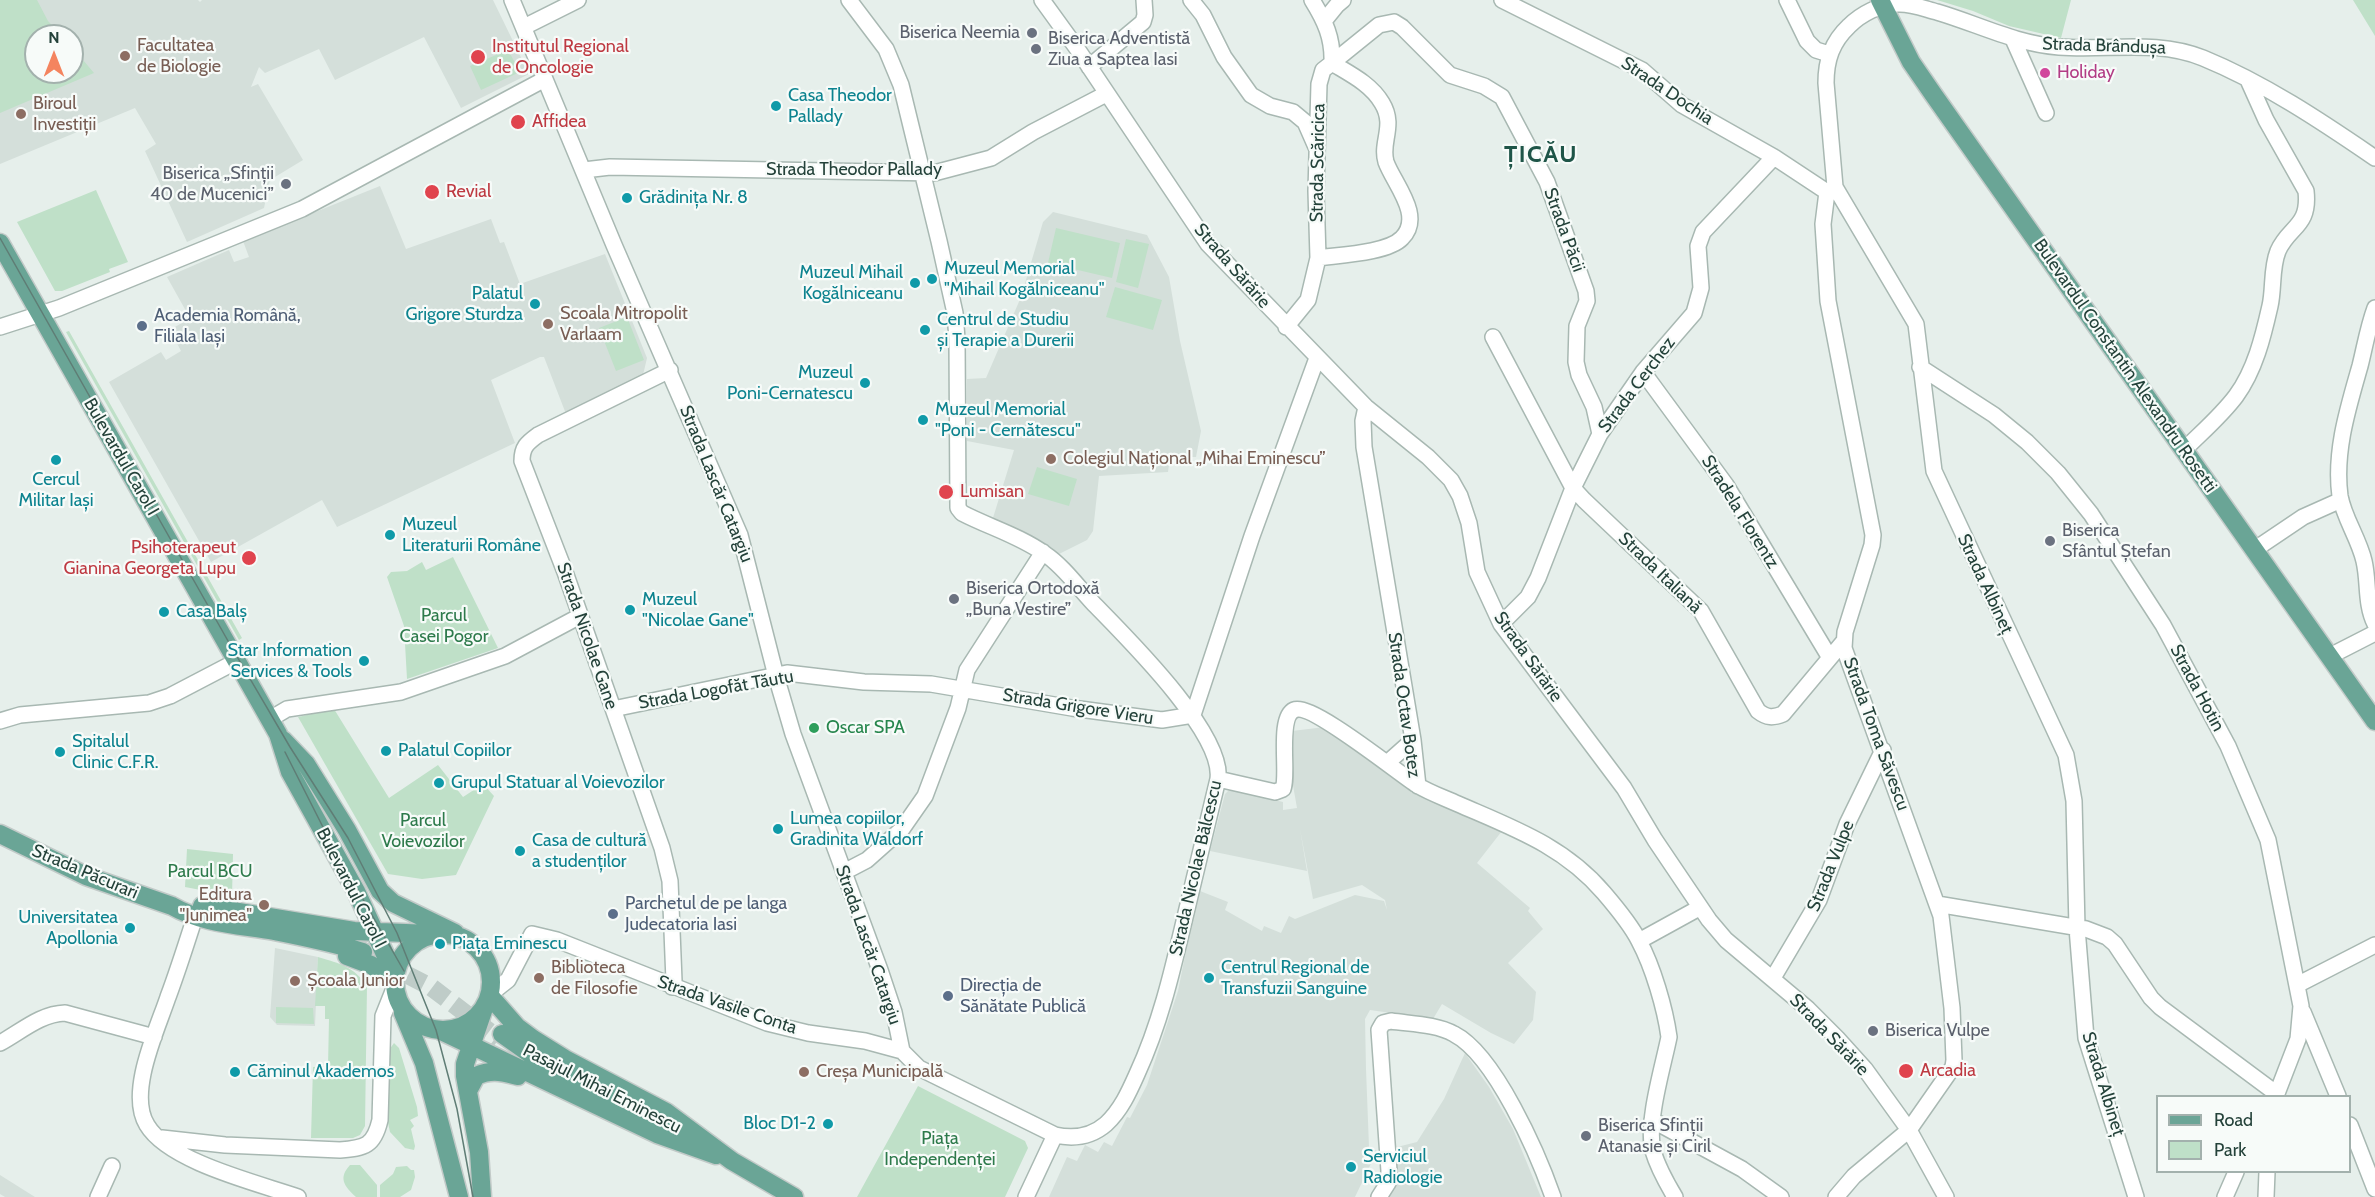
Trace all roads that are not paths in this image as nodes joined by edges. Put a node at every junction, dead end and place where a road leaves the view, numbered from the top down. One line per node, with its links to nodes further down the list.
1 (512, 0): 13 (street, Strada Lascăr Catargiu)
2 (578, 0): 13 (street)
3 (849, 0): 26 (street)
4 (1042, 0): 17 (street, Strada Sărărie)
5 (1144, 0): 17 (street)
6 (1191, 0): 22 (street)
7 (1312, 0): 12 (street)
8 (1343, 0): 12 (street)
9 (1502, 0): 23 (street, Strada Dochia)
10 (1787, 0): 15 (street)
11 (1882, 3): 14 (street, Strada Brândușa); 15 (street, Strada Albineț); 41 (main road, Bulevardul Constantin Alexandru Rosetti)
12 (1324, 21): 16 (street)
13 (524, 27): 18 (street, Strada Lascăr Catargiu)
14 (2013, 39): 19 (street, Strada Brândușa); 21 (street)
15 (1829, 54): 27 (street, Strada Albineț)
16 (1332, 63): 22 (street, Strada Scăricica); 29 (street); 40 (street, Strada Păcii)
17 (1089, 67): 20 (street, Strada Sărărie)
18 (545, 79): 25 (street, Strada Lascăr Catargiu); 31 (street)
19 (2248, 80): 24 (street, Strada Brândușa); 41 (street)
20 (1106, 94): 26 (street, Strada Theodor Pallady); 33 (street, Strada Sărărie)
21 (2046, 113)
22 (1318, 150): 29 (street, Strada Scăricica)
23 (1774, 157): 27 (street, Strada Dochia); 38 (street, Strada Cerchez)
24 (2375, 158)
25 (584, 170): 26 (street, Strada Theodor Pallady); 37 (street, Strada Lascăr Catargiu)
26 (922, 173): 45 (street)
27 (1831, 190): 36 (street, Strada Albineț); 50 (street, Strada Toma Săvescu)
28 (0, 243): 31 (main road, Bulevardul Carol I)
29 (1318, 258): 33 (street, Strada Scăricica)
30 (2375, 308): 43 (street)
31 (40, 313): 32 (street); 53 (main road, Bulevardul Carol I)
32 (0, 327)
33 (1286, 327): 35 (street, Strada Sărărie)
34 (1493, 337): 42 (street, Strada Italiană)
35 (1317, 358): 39 (street, Strada Sărărie); 57 (street)
36 (1920, 367): 73 (street, Strada Albineț); 81 (street, Strada Hotin)
37 (669, 370): 46 (street, Strada Nicolae Gane); 54 (street, Strada Lascăr Catargiu)
38 (1643, 372): 40 (street, Strada Cerchez); 52 (street, Stradela Florentz)
39 (1366, 407): 47 (street, Strada Sărărie); 61 (street, Strada Octav Botez)
40 (1600, 434): 42 (street, Strada Cerchez)
41 (2185, 449): 44 (main road, Bulevardul Constantin Alexandru Rosetti)
42 (1573, 488): 47 (street, Strada Cerchez); 52 (street, Strada Italiană)
43 (2341, 500): 44 (street); 48 (street)
44 (2254, 550): 51 (main road, Bulevardul Constantin Alexandru Rosetti)
45 (1044, 552): 55 (street); 57 (street, Strada Nicolae Bălcescu)
46 (580, 616): 56 (street, Strada Nicolae Gane); 60 (street)
47 (1501, 624): 70 (street, Strada Sărărie)
48 (2375, 624)
49 (2375, 633): 51 (street)
50 (1844, 641): 52 (street, Strada Italiană); 62 (street, Strada Toma Săvescu)
51 (2330, 656): 59 (main road, Bulevardul Constantin Alexandru Rosetti)
52 (1830, 658)
53 (237, 661): 58 (street); 60 (main road, Bulevardul Carol I)
54 (776, 676): 55 (street, Strada Logofăt Tăutu); 56 (street, Strada Logofăt Tăutu); 67 (street, Strada Lascăr Catargiu)
55 (963, 689): 57 (street, Strada Grigore Vieru); 67 (street)
56 (613, 709): 82 (street, Strada Nicolae Gane)
57 (1193, 715): 64 (street, Strada Nicolae Bălcescu)
58 (0, 721)
59 (2375, 721)
60 (274, 726): 68 (main road, Bulevardul Carol I); 76 (main road, Bulevardul Carol I)
61 (1413, 740): 63 (street); 65 (street, Strada Octav Botez)
62 (1882, 750): 69 (street, Strada Toma Săvescu); 79 (street, Strada Vulpe)
63 (1387, 763): 64 (street, Strada Octav Botez); 65 (street, Strada Octav Botez)
64 (1218, 779): 100 (street, Strada Nicolae Bălcescu)
65 (1418, 786): 75 (street)
66 (0, 834): 71 (main road, Strada Păcurari)
67 (843, 872): 91 (street, Strada Lascăr Catargiu)
68 (357, 895): 72 (main road); 77 (main road, Bulevardul Carol I)
69 (1937, 904): 73 (street); 99 (street, Strada Toma Săvescu)
70 (1699, 908): 75 (street); 79 (street, Strada Sărărie)
71 (182, 912): 72 (main road); 77 (main road); 80 (main road); 88 (street)
72 (326, 926): 77 (main road)
73 (2077, 928): 94 (street); 121 (street, Strada Albineț)
74 (438, 934): 76 (main road); 77 (main road); 80 (main road)
75 (1639, 941): 97 (street)
76 (472, 943): 83 (main road)
77 (368, 944): 80 (main road, Bulevardul Carol I)
78 (2375, 945): 81 (street)
79 (1773, 978): 99 (street, Strada Sărărie)
80 (395, 981): 84 (main road); 102 (street)
81 (2297, 985): 85 (street, Strada Hotin)
82 (672, 987): 83 (street, Strada Vasile Conta); 91 (street, Strada Vasile Conta)
83 (487, 999): 86 (main road); 90 (main road); 103 (main road)
84 (399, 1005): 86 (main road); 111 (main road)
85 (2301, 1006): 95 (street, Strada Hotin); 96 (street)
86 (441, 1031): 90 (main road)
87 (500, 1036): 103 (main road, Pasajul Mihai Eminescu)
88 (154, 1037): 89 (street); 101 (street)
89 (0, 1042)
90 (472, 1046): 92 (main road); 93 (main road)
91 (902, 1051): 100 (street, Strada Vasile Conta)
92 (552, 1084): 93 (main road); 103 (main road)
93 (468, 1091): 112 (main road)
94 (2275, 1095)
95 (2276, 1095)
96 (2338, 1095)
97 (1652, 1120): 117 (street); 118 (street)
98 (2351, 1130): 108 (street)
99 (1909, 1131): 119 (street, Strada Toma Săvescu); 120 (street, Strada Sărărie)
100 (1055, 1135): 114 (street)
101 (159, 1138): 102 (street); 105 (street)
102 (225, 1145): 105 (street)
103 (702, 1145): 113 (main road)
104 (112, 1166): 109 (street)
105 (207, 1166): 110 (street)
106 (2236, 1173): 122 (street)
107 (2267, 1173): 123 (street)
108 (2375, 1189)
109 (98, 1197)
110 (298, 1197)
111 (459, 1197)
112 (482, 1197)
113 (795, 1197)
114 (1026, 1197)
115 (1379, 1197): 116 (street)
116 (1553, 1197)
117 (1675, 1197)
118 (1781, 1197)
119 (1836, 1197)
120 (1946, 1197)
121 (2136, 1197)
122 (2225, 1197)
123 (2266, 1197)

